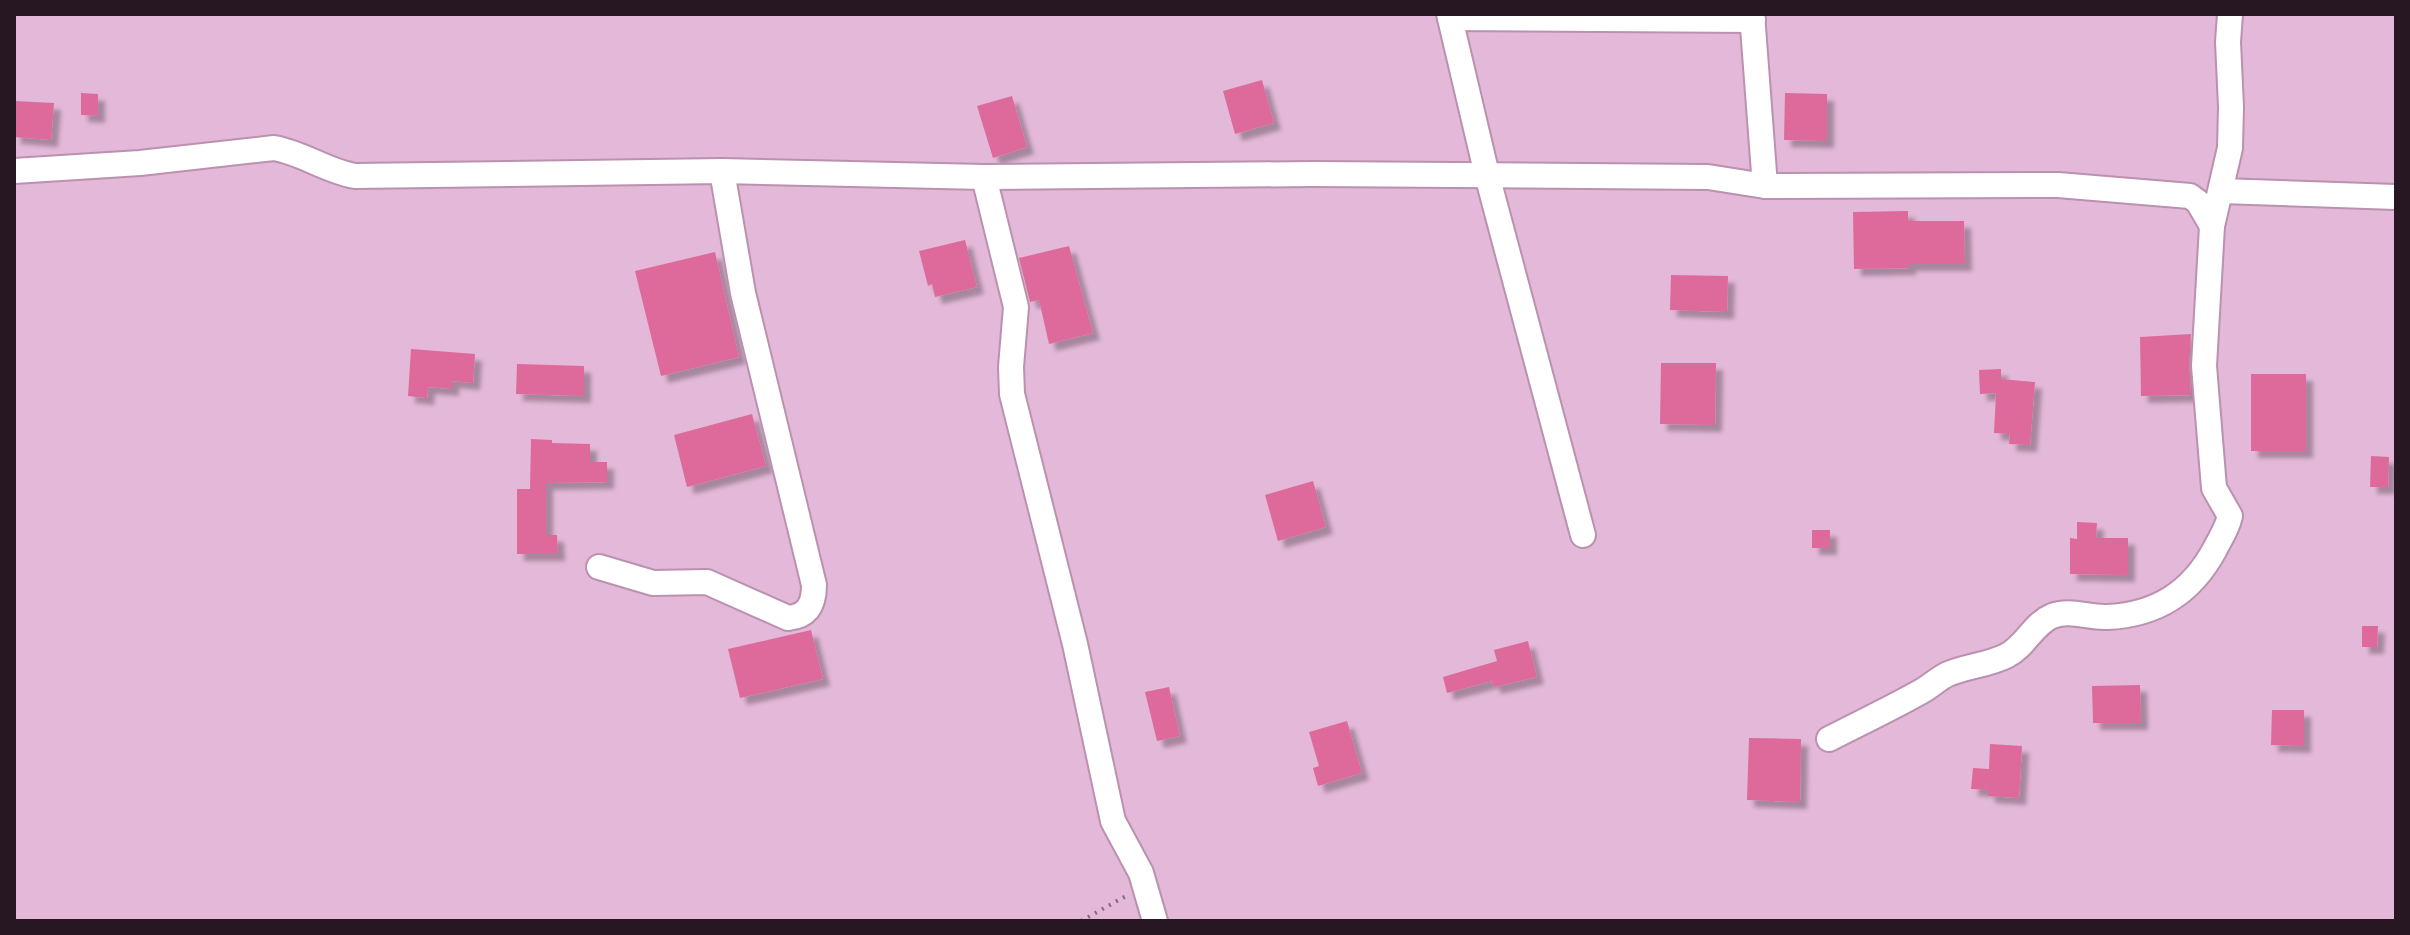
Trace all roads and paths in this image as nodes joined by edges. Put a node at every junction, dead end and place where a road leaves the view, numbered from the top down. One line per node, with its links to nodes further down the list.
1 (2230, 14): 9 (street)
2 (1450, 16): 3 (street); 6 (street)
3 (1753, 17): 8 (street)
4 (14, 171): 5 (street)
5 (722, 171): 7 (street); 13 (street)
6 (1487, 175): 7 (street); 8 (street); 12 (street)
7 (984, 177): 15 (street)
8 (1765, 186): 11 (street)
9 (2221, 191): 10 (street); 11 (street)
10 (2396, 197)
11 (2212, 226): 14 (street)
12 (1583, 535)
13 (599, 567)
14 (1829, 739)
15 (1145, 885): 16 (path); 17 (street)
16 (1081, 921)
17 (1155, 921)

